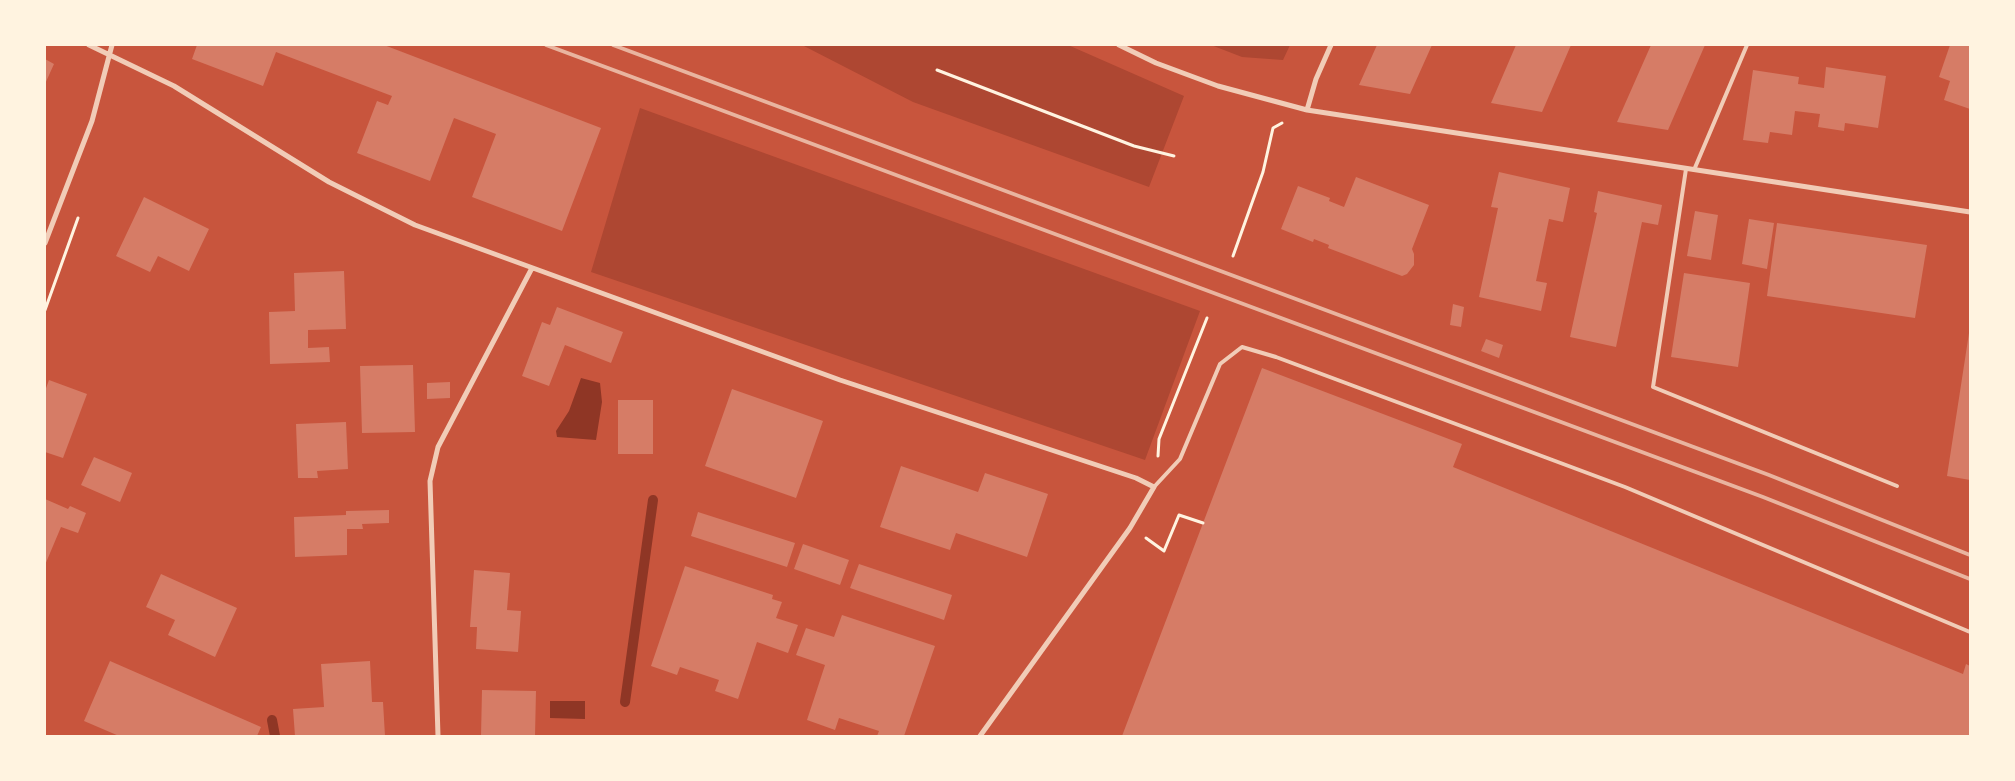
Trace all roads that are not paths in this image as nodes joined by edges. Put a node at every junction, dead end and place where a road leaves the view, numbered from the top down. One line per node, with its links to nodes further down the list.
1 (89, 45): 11 (street)
2 (112, 45): 10 (street)
3 (1119, 45): 6 (street)
4 (1331, 45): 6 (street)
5 (1747, 45): 8 (lane)
6 (1308, 110): 7 (street)
7 (1686, 169): 8 (street); 13 (lane)
8 (1694, 170): 9 (street)
9 (1970, 212)
10 (45, 243)
11 (532, 268): 12 (street); 15 (street)
12 (1154, 486): 14 (lane); 16 (street)
13 (1897, 486)
14 (1970, 632)
15 (438, 736)
16 (981, 736)

